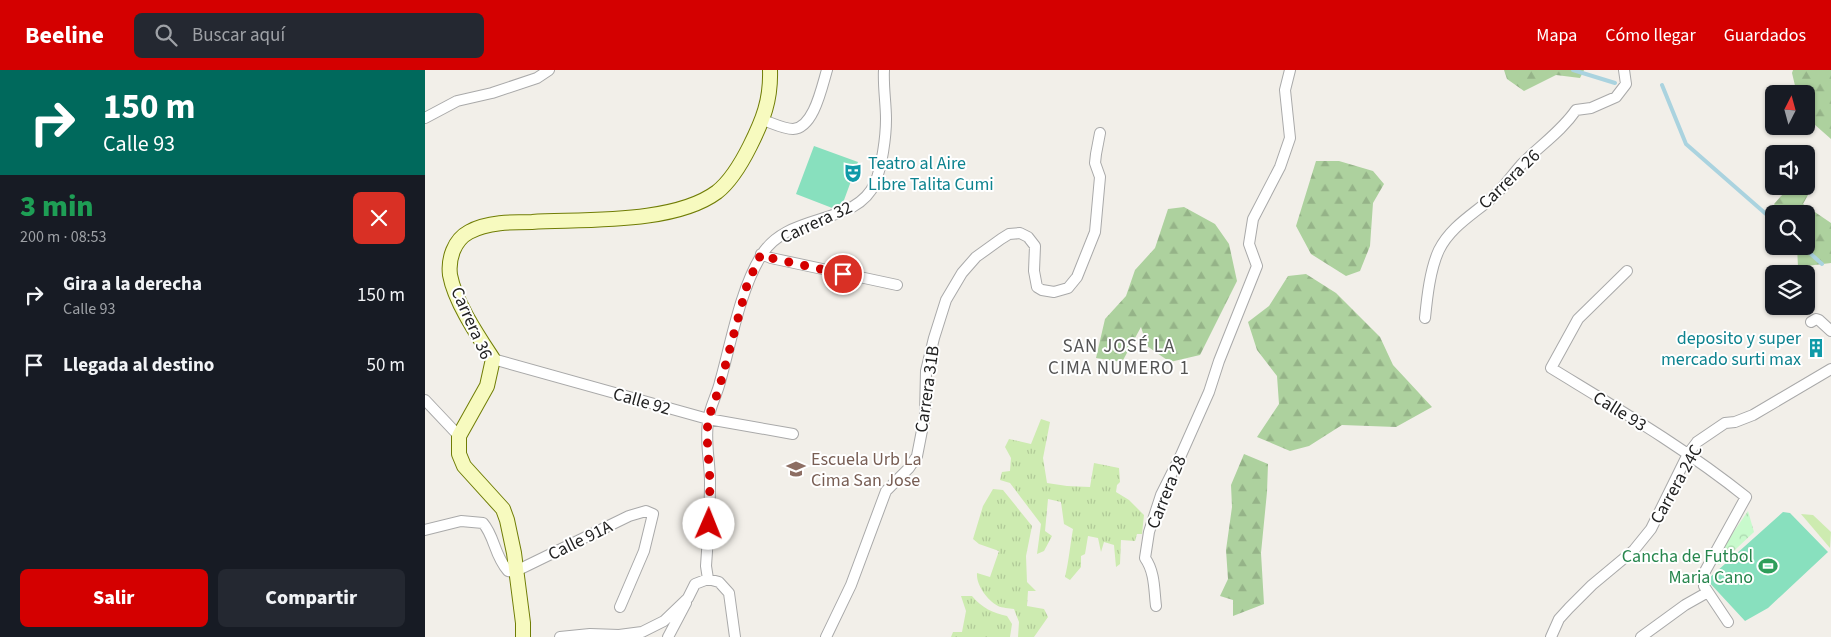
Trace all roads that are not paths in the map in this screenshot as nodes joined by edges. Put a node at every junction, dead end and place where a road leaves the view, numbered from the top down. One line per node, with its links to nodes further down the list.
1 (549, 70): 7 (street)
2 (770, 70): 8 (main road, Carrera 36)
3 (827, 70): 8 (street)
4 (884, 70): 10 (street, Carrera 32)
5 (1290, 70): 28 (street, Carrera 28)
6 (1624, 70): 13 (street, Carrera 26)
7 (425, 118)
8 (763, 120): 16 (main road, Carrera 36)
9 (1101, 133): 37 (street, Carrera 31B)
10 (761, 254): 12 (street); 19 (street, Carrera 32)
11 (1627, 271): 22 (street, Calle 93)
12 (897, 285)
13 (1425, 318)
14 (1811, 322): 15 (street)
15 (1831, 331)
16 (493, 359): 19 (street, Calle 92); 21 (main road, Carrera 36)
17 (1831, 368): 22 (street, Carrera 24C)
18 (425, 400): 21 (street)
19 (708, 419): 20 (street, Calle 92); 25 (street, Carrera 32)
20 (793, 434)
21 (459, 436): 24 (main road)
22 (1689, 454): 26 (street, Calle 93); 38 (street, Carrera 24C)
23 (425, 530): 24 (street)
24 (516, 571): 29 (street, Calle 91A); 32 (main road)
25 (707, 579): 27 (street); 36 (street)
26 (1708, 592): 31 (street); 39 (street)
27 (688, 598): 30 (street); 35 (street)
28 (1156, 606)
29 (620, 607)
30 (664, 621): 33 (street); 34 (street)
31 (1728, 622)
32 (523, 637)
33 (560, 637)
34 (644, 637)
35 (668, 637)
36 (735, 637)
37 (826, 637)
38 (1551, 637)
39 (1641, 637)

